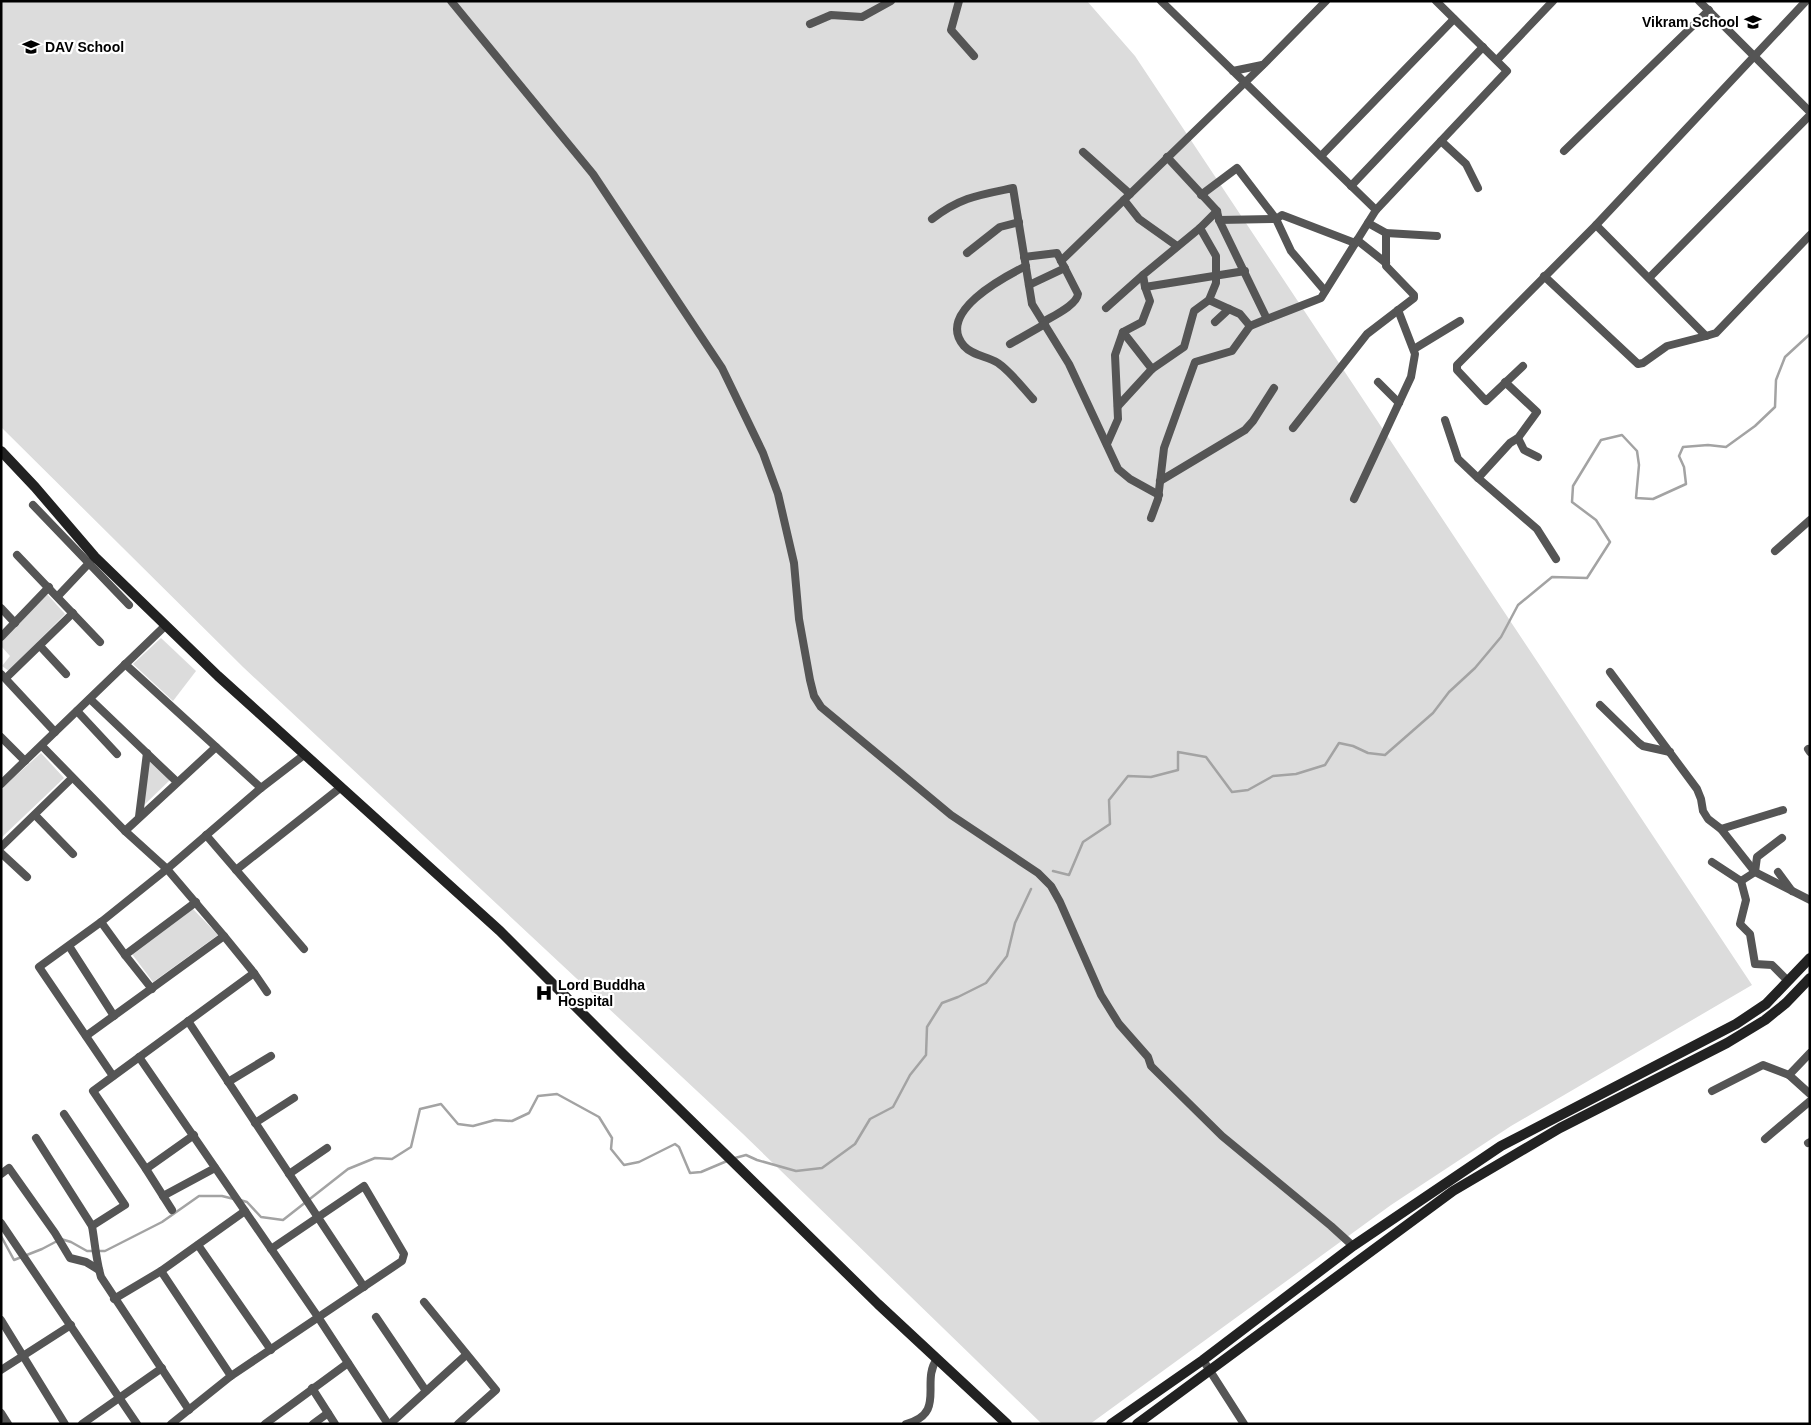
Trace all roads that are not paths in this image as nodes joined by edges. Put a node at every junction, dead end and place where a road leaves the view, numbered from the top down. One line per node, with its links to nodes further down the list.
1 (451, 1): 187 (street)
2 (891, 1): 12 (street)
3 (959, 1): 14 (street)
4 (1161, 1): 18 (street)
5 (1326, 1): 17 (street)
6 (1436, 1): 11 (street)
7 (1553, 1): 16 (street)
8 (1699, 1): 10 (street)
9 (1806, 1): 15 (street)
10 (1709, 10): 15 (street); 23 (street)
11 (1454, 19): 13 (street); 24 (street)
12 (810, 24)
13 (1483, 47): 16 (street); 26 (street)
14 (974, 56)
15 (1755, 56): 20 (street); 37 (street)
16 (1497, 60): 21 (street)
17 (1264, 64): 18 (street); 19 (street)
18 (1233, 71): 19 (street)
19 (1245, 82): 24 (street); 25 (street)
20 (1810, 113): 53 (street)
21 (1441, 141): 27 (street); 30 (street)
22 (1083, 152): 29 (street)
23 (1564, 152)
24 (1320, 156): 26 (street)
25 (1167, 157): 28 (street); 29 (street)
26 (1351, 186): 30 (street)
27 (1478, 188)
28 (1201, 195): 31 (street); 33 (street)
29 (1127, 197): 43 (street); 47 (street)
30 (1376, 210): 36 (street)
31 (1217, 211): 34 (street); 38 (street)
32 (932, 219): 35 (street)
33 (1276, 219): 34 (street); 42 (street); 56 (street)
34 (1219, 220): 49 (street)
35 (1019, 222): 44 (street); 45 (street)
36 (1368, 223): 39 (street); 42 (street)
37 (1596, 224): 52 (street); 53 (street)
38 (1200, 228): 43 (street); 51 (street)
39 (1386, 233): 41 (street); 46 (street)
40 (1810, 235): 67 (street)
41 (1437, 236)
42 (1356, 241): 46 (street); 56 (street)
43 (1177, 246): 50 (street)
44 (967, 253)
45 (1024, 257): 47 (street); 48 (street)
46 (1386, 263): 60 (street)
47 (1063, 264): 54 (street); 64 (street)
48 (1026, 266): 54 (street); 75 (street)
49 (1245, 271): 51 (street); 61 (street)
50 (1143, 275): 55 (street); 58 (street)
51 (1216, 275): 55 (street); 57 (street)
52 (1544, 276): 67 (street); 73 (street)
53 (1649, 278): 67 (street)
54 (1029, 285): 64 (street)
55 (1145, 287): 66 (street)
56 (1325, 291): 61 (street)
57 (1209, 300): 59 (street); 71 (street)
58 (1106, 308)
59 (1229, 309): 63 (street); 65 (street)
60 (1398, 310): 69 (street); 79 (street)
61 (1267, 319): 65 (street)
62 (1460, 321): 69 (street)
63 (1215, 322)
64 (1044, 323): 68 (street); 81 (street)
65 (1250, 326): 85 (street)
66 (1123, 332): 71 (street); 77 (street)
67 (1706, 336)
68 (1010, 344)
69 (1414, 349): 76 (street)
70 (1523, 366): 73 (street)
71 (1152, 369): 77 (street)
72 (1378, 382): 76 (street)
73 (1505, 382): 80 (street)
74 (1274, 388): 85 (street)
75 (1033, 398)
76 (1399, 403): 87 (street)
77 (1118, 406): 81 (street)
78 (1445, 420): 84 (street)
79 (1292, 428)
80 (1518, 438): 83 (street); 84 (street)
81 (1107, 444): 86 (street)
82 (1, 451): 94 (street)
83 (1538, 457)
84 (1478, 478): 93 (street)
85 (1160, 481): 86 (street)
86 (1158, 495): 89 (street)
87 (1354, 499)
88 (33, 506): 94 (street)
89 (1151, 518)
90 (1810, 520): 91 (street)
91 (1775, 550)
92 (17, 555): 95 (street)
93 (1556, 559)
94 (92, 560): 96 (street); 97 (street); 101 (street)
95 (49, 587): 96 (street); 100 (street)
96 (58, 596): 99 (street)
97 (129, 604)
98 (1, 608): 100 (street)
99 (73, 613): 103 (street); 104 (street)
100 (15, 623): 102 (street)
101 (166, 625): 105 (street); 119 (street)
102 (1, 637)
103 (100, 642)
104 (40, 646): 107 (street); 108 (street)
105 (125, 664): 109 (street); 115 (street)
106 (1610, 672): 116 (street)
107 (66, 674)
108 (4, 676): 112 (street)
109 (90, 699): 111 (street); 117 (street)
110 (1600, 705): 116 (street)
111 (77, 711): 112 (street); 118 (street)
112 (55, 732): 114 (street)
113 (1, 737): 120 (street)
114 (42, 746): 120 (street); 121 (street)
115 (216, 747): 123 (street); 124 (street)
116 (1670, 752): 129 (street)
117 (147, 753): 123 (street); 128 (street)
118 (117, 754)
119 (304, 755): 124 (street); 125 (street)
120 (26, 762): 122 (street)
121 (72, 778): 127 (street); 130 (street)
122 (2, 781)
123 (177, 782): 128 (street)
124 (261, 788): 131 (street)
125 (340, 788): 138 (street); 201 (street)
126 (1783, 810): 129 (street)
127 (34, 815): 133 (street); 135 (street)
128 (139, 817): 130 (street)
129 (1721, 829): 139 (street)
130 (125, 831): 137 (street)
131 (206, 835): 137 (street); 138 (street)
132 (1782, 838): 139 (street)
133 (1, 847)
134 (1, 853): 141 (street)
135 (73, 854)
136 (1712, 862): 142 (street)
137 (167, 869): 145 (street); 146 (street)
138 (236, 870): 149 (street)
139 (1755, 872): 142 (street); 143 (street)
140 (1778, 872): 143 (street)
141 (27, 877)
142 (1741, 881): 154 (street)
143 (1793, 893): 144 (street)
144 (1810, 900)
145 (196, 902): 147 (street); 150 (street)
146 (101, 922): 148 (street); 150 (street)
147 (224, 936): 152 (street); 155 (street)
148 (69, 946): 157 (street); 159 (street)
149 (304, 949)
150 (125, 955): 155 (street)
151 (1810, 958): 154 (street)
152 (254, 973): 156 (street); 158 (street)
153 (1810, 978): 206 (street)
154 (1788, 981): 187 (street)
155 (152, 989): 157 (street)
156 (267, 992)
157 (114, 1016): 159 (street)
158 (188, 1022): 162 (street); 165 (street)
159 (86, 1036): 164 (street)
160 (1810, 1053): 163 (street)
161 (271, 1056): 165 (street)
162 (139, 1057): 164 (street); 172 (street)
163 (1789, 1075): 166 (street); 167 (street)
164 (113, 1076): 177 (street)
165 (228, 1082): 171 (street)
166 (1712, 1091)
167 (1810, 1094)
168 (294, 1098): 171 (street)
169 (1810, 1101): 174 (street)
170 (64, 1114): 185 (street)
171 (255, 1123): 179 (street)
172 (194, 1135): 176 (street); 177 (street)
173 (36, 1138): 185 (street)
174 (1765, 1139)
175 (327, 1148): 179 (street)
176 (215, 1168): 180 (street); 181 (street)
177 (146, 1169): 180 (street)
178 (1, 1174): 189 (street)
179 (289, 1174): 183 (street)
180 (163, 1196): 182 (street)
181 (244, 1209): 186 (street); 188 (street)
182 (172, 1210)
183 (317, 1217): 188 (street); 191 (street); 191 (street)
184 (1, 1223): 197 (street)
185 (92, 1226): 189 (street)
186 (198, 1245): 190 (street); 198 (street)
187 (1353, 1246): 202 (street)
188 (271, 1249): 194 (street)
189 (98, 1267): 192 (street)
190 (161, 1271): 192 (street); 207 (street)
191 (364, 1287): 194 (street)
192 (114, 1299): 204 (street)
193 (424, 1302): 199 (street)
194 (318, 1317): 198 (street); 203 (street)
195 (376, 1317): 209 (street)
196 (1, 1320): 200 (street)
197 (71, 1325): 200 (street); 210 (street)
198 (271, 1350): 207 (street)
199 (466, 1355): 209 (street); 223 (street)
200 (23, 1356): 205 (street); 215 (street)
201 (937, 1359): 224 (street); 225 (street)
202 (1203, 1360): 206 (street); 226 (street)
203 (348, 1363): 208 (street); 222 (street)
204 (162, 1368): 210 (street); 211 (street)
205 (1, 1370)
206 (1209, 1370): 227 (street); 228 (street)
207 (231, 1376): 211 (street)
208 (312, 1388): 213 (street); 219 (street)
209 (426, 1391): 222 (street)
210 (119, 1398): 216 (street); 217 (street)
211 (190, 1410): 218 (street)
212 (1, 1413): 214 (street)
213 (328, 1413): 220 (street); 221 (street)
214 (8, 1424)
215 (65, 1424)
216 (82, 1424)
217 (137, 1424)
218 (172, 1424)
219 (265, 1424)
220 (313, 1424)
221 (335, 1424)
222 (389, 1424)
223 (458, 1424)
224 (906, 1424)
225 (1007, 1424)
226 (1111, 1424)
227 (1137, 1424)
228 (1244, 1424)

